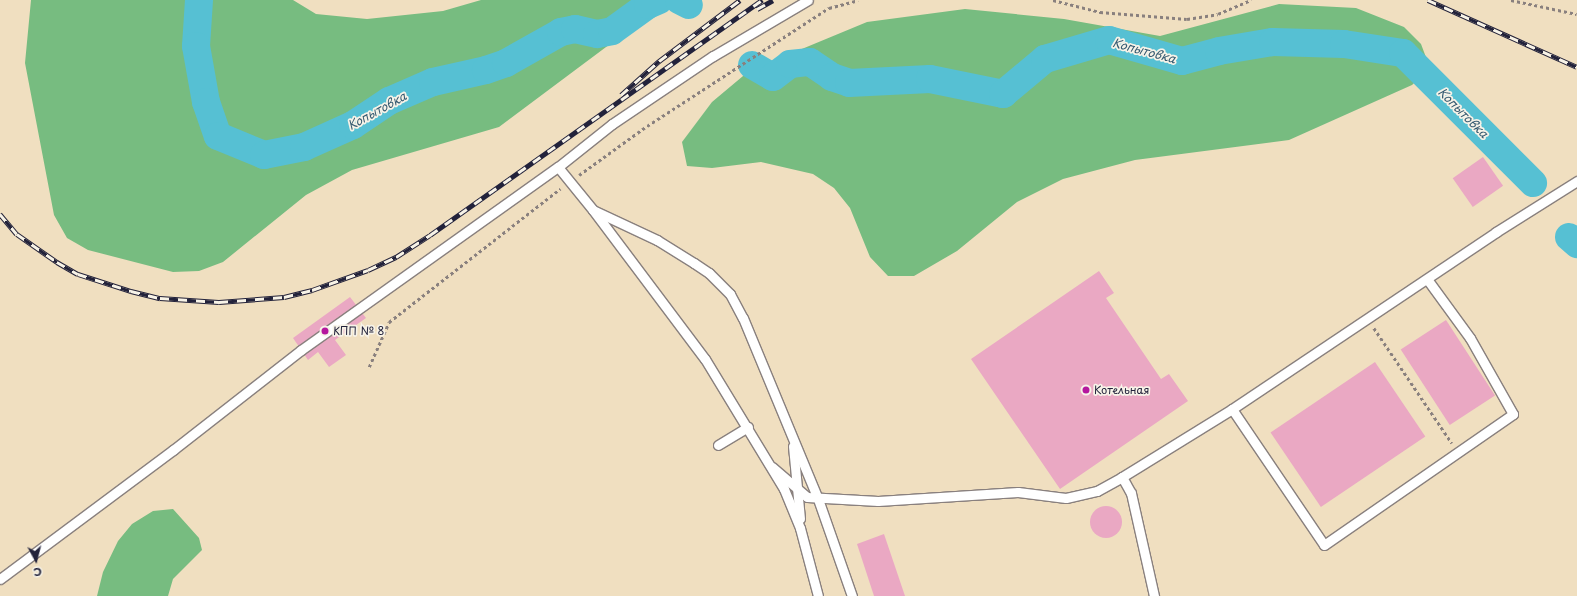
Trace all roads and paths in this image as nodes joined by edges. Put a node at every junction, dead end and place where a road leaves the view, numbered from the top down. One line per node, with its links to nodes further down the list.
1 (808, 0): 7 (lane)
2 (858, 0): 9 (path)
3 (1053, 0): 4 (path)
4 (1251, 0)
5 (1511, 0): 6 (path)
6 (1577, 14)
7 (558, 167): 9 (lane); 24 (lane)
8 (1577, 181): 11 (lane)
9 (570, 182): 10 (lane); 13 (path)
10 (593, 210): 15 (lane); 16 (lane)
11 (1427, 279): 12 (lane); 18 (lane)
12 (1368, 320): 14 (lane); 18 (path)
13 (369, 367)
14 (1232, 408): 18 (lane); 20 (lane)
15 (748, 427): 17 (lane); 19 (lane)
16 (792, 436): 21 (lane); 22 (lane)
17 (718, 445)
18 (1458, 452)
19 (772, 467): 21 (lane); 23 (lane)
20 (1122, 477): 22 (lane); 27 (lane)
21 (797, 491): 22 (lane); 23 (lane)
22 (818, 499): 26 (lane)
23 (800, 528): 25 (lane)
24 (0, 579)
25 (818, 596)
26 (852, 596)
27 (1154, 596)

